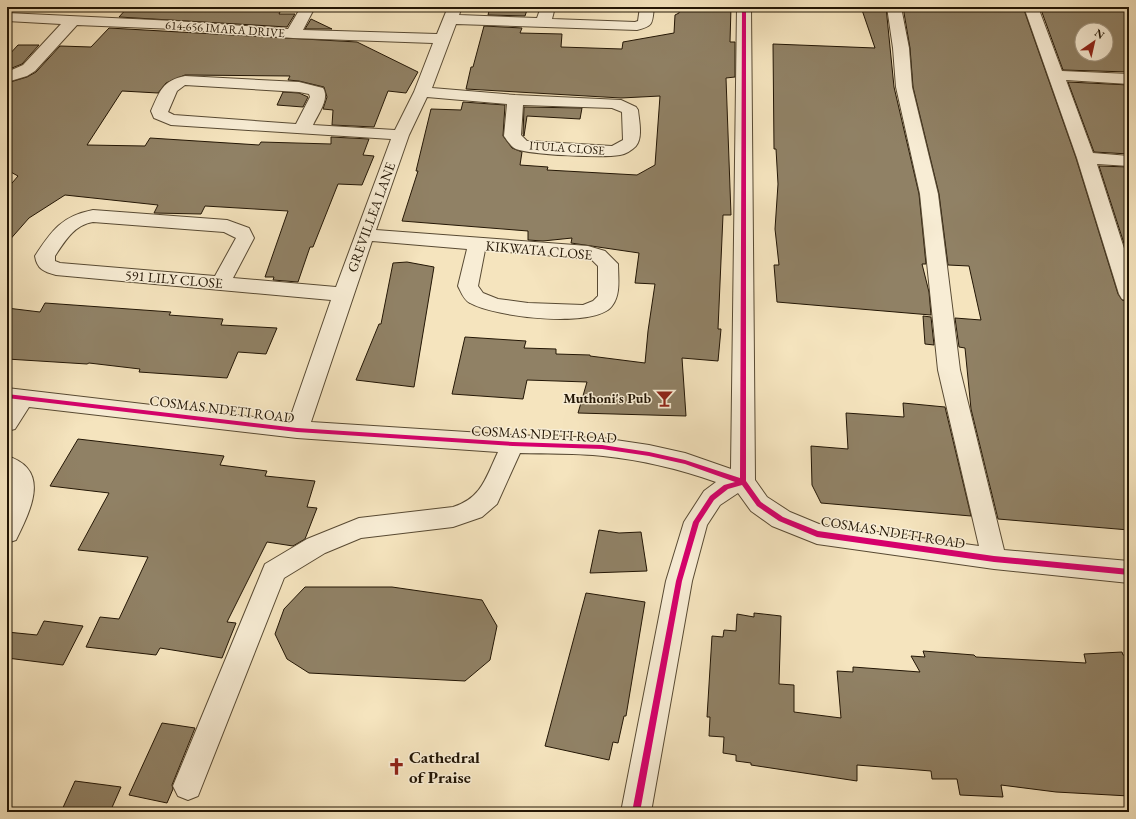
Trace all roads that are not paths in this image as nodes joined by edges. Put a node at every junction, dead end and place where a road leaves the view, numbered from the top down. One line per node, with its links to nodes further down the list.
1 (308, 7): 11 (street)
2 (548, 7): 10 (street)
3 (647, 7): 10 (street)
4 (744, 7): 33 (street)
5 (894, 7): 35 (street)
6 (1031, 7): 13 (street)
7 (453, 13): 10 (street); 12 (street, GREVILLEA LANE)
8 (7, 17): 9 (street, 614-656 IMARA DRIVE)
9 (72, 21): 11 (street, 614-656 IMARA DRIVE); 14 (street)
10 (542, 23)
11 (293, 34): 12 (street, 614-656 IMARA DRIVE)
12 (442, 39): 16 (street, GREVILLEA LANE)
13 (1055, 75): 15 (street); 20 (street)
14 (7, 77)
15 (1129, 79)
16 (422, 92): 17 (street); 19 (street, GREVILLEA LANE)
17 (515, 100): 17 (street, ITULA CLOSE)
18 (302, 129): 18 (street); 19 (street)
19 (401, 135): 22 (street, GREVILLEA LANE)
20 (1086, 158): 21 (street); 24 (street)
21 (1129, 161)
22 (365, 235): 23 (street); 26 (street, GREVILLEA LANE)
23 (476, 244): 23 (street, KIKWATA CLOSE)
24 (1124, 265): 27 (street)
25 (221, 283): 25 (street, 591 LILY CLOSE); 26 (street, 591 LILY CLOSE)
26 (343, 294): 30 (street, GREVILLEA LANE)
27 (1129, 294)
28 (15, 397): 29 (street); 30 (street, COSMAS NDETI ROAD)
29 (7, 422)
30 (297, 430): 31 (street, COSMAS NDETI ROAD)
31 (513, 444): 33 (street, COSMAS NDETI ROAD); 37 (street)
32 (7, 465): 34 (street)
33 (743, 482): 35 (street, COSMAS NDETI ROAD); 38 (street)
34 (7, 534)
35 (994, 559): 36 (street, COSMAS NDETI ROAD)
36 (1129, 572)
37 (188, 786)
38 (636, 812)

